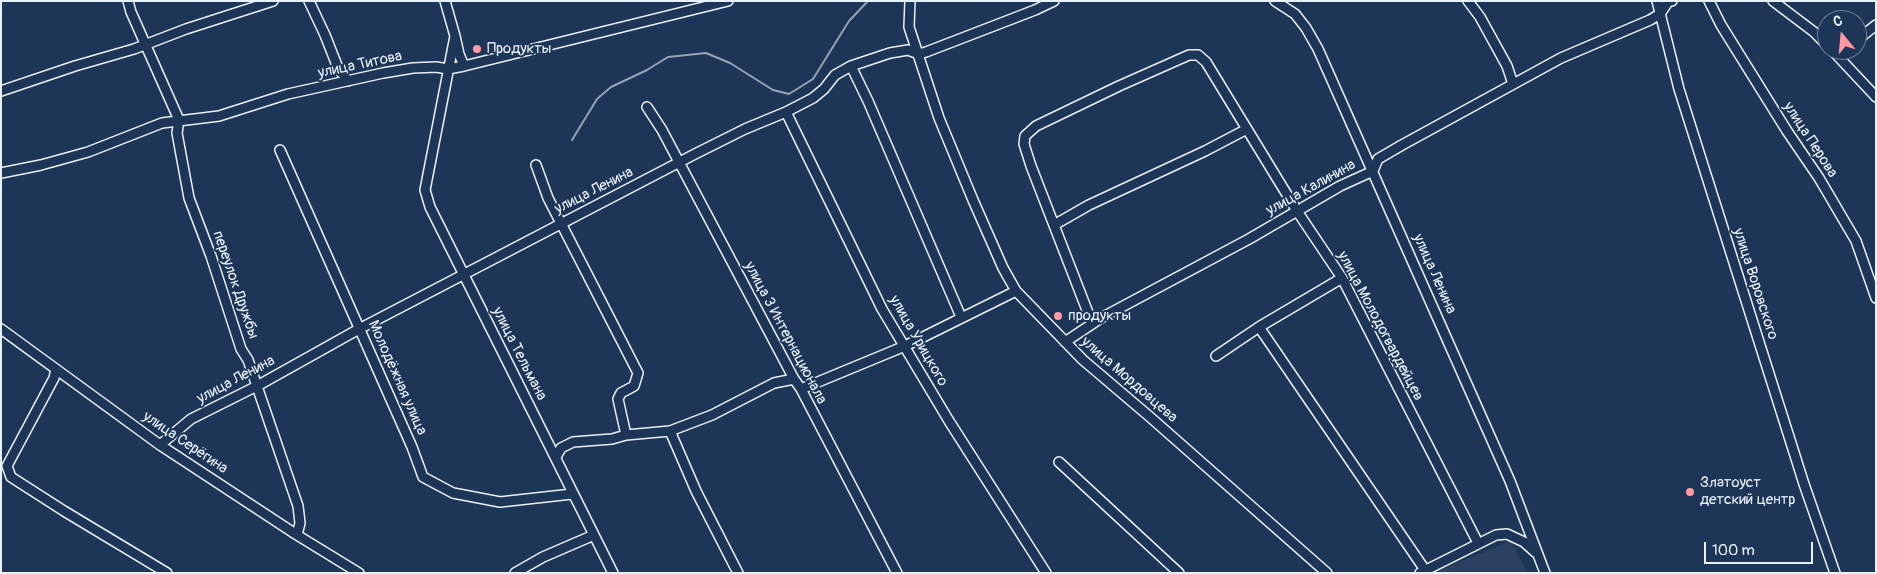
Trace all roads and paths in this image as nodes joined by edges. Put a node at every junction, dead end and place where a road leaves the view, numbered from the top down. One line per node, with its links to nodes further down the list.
1 (128, 1): 17 (street)
2 (273, 1): 17 (street)
3 (309, 1): 23 (street)
4 (445, 1): 16 (street)
5 (728, 1): 20 (street, улица Титова)
6 (910, 1): 18 (street, улица Мордовцева)
7 (1054, 1): 18 (street, улица Ленина)
8 (1275, 1): 34 (street, улица Ленина)
9 (1468, 1): 24 (street)
10 (1657, 1): 14 (street, улица Воровского)
11 (1672, 1): 14 (street, улица Калинина)
12 (1709, 1): 42 (street, улица Перова)
13 (1773, 1): 15 (street)
14 (1660, 14): 24 (street, улица Калинина); 76 (street, улица Воровского)
15 (1817, 35)
16 (455, 36): 20 (street); 22 (street, улица Тельмана)
17 (146, 43): 25 (street); 29 (street, переулок Дружбы)
18 (919, 54): 21 (street, улица Ленина); 41 (street, улица Мордовцева)
19 (1845, 60): 26 (street)
20 (464, 66): 22 (street, улица Титова)
21 (851, 66): 28 (street, улица Ленина); 43 (street)
22 (448, 69): 23 (street, улица Титова); 39 (street, улица Тельмана)
23 (348, 81): 29 (street, улица Титова)
24 (1513, 84): 34 (street, улица Калинина)
25 (1, 91)
26 (1876, 97)
27 (647, 107): 32 (street, улица 3 Интернационала)
28 (786, 112): 32 (street, улица Ленина); 49 (street, улица Урицкого)
29 (179, 120): 35 (street, улица Титова); 53 (street, переулок Дружбы)
30 (1247, 129): 36 (street, улица Молодогвардейцев); 38 (street); 38 (street, улица Молодогвардейцев)
31 (280, 150): 47 (street, Молодёжная улица)
32 (679, 162): 37 (street, улица Ленина); 52 (street, улица 3 Интернационала)
33 (536, 166): 37 (street)
34 (1373, 171): 36 (street, улица Калинина); 64 (street, улица Ленина)
35 (1, 173)
36 (1297, 210): 40 (street, улица Молодогвардейцев); 44 (street, улица Калинина)
37 (561, 223): 39 (street, улица Ленина); 56 (street)
38 (1054, 225): 44 (street, улица Молодогвардейцев)
39 (463, 274): 47 (street, улица Ленина); 58 (street, улица Тельмана)
40 (1342, 278): 45 (street); 63 (street, улица Молодогвардейцев)
41 (1016, 291): 43 (street); 48 (street, улица Мордовцева)
42 (1876, 298)
43 (961, 317): 49 (street)
44 (1092, 323): 48 (street, улица Калинина)
45 (1259, 326): 50 (street); 65 (street)
46 (1, 328): 51 (street, улица Серёгина)
47 (359, 329): 53 (street, улица Ленина); 60 (street, Молодёжная улица)
48 (1065, 342): 74 (street, улица Мордовцева)
49 (905, 346): 54 (street); 72 (street, улица Урицкого)
50 (1216, 356)
51 (56, 368): 57 (street, улица Серёгина); 67 (street)
52 (794, 379): 54 (street, улица 3 Интернационала); 55 (street)
53 (257, 386): 57 (street, улица Ленина); 61 (street, переулок Дружбы)
54 (801, 390): 71 (street, улица 3 Интернационала)
55 (670, 431): 56 (street); 70 (street)
56 (626, 435): 58 (street)
57 (160, 445): 61 (street, улица Серёгина)
58 (556, 457): 60 (street, улица Тельмана)
59 (1060, 462): 73 (street)
60 (572, 494): 62 (street, улица Тельмана)
61 (298, 535): 66 (street, улица Серёгина)
62 (594, 536): 68 (street); 69 (street, улица Тельмана)
63 (1478, 543): 64 (street); 65 (street)
64 (1537, 554): 75 (street, улица Ленина)
65 (1423, 571)
66 (355, 572)
67 (167, 573)
68 (515, 573)
69 (613, 573)
70 (738, 573)
71 (896, 573)
72 (1046, 573)
73 (1179, 573)
74 (1327, 573)
75 (1545, 573)
76 (1835, 573)

